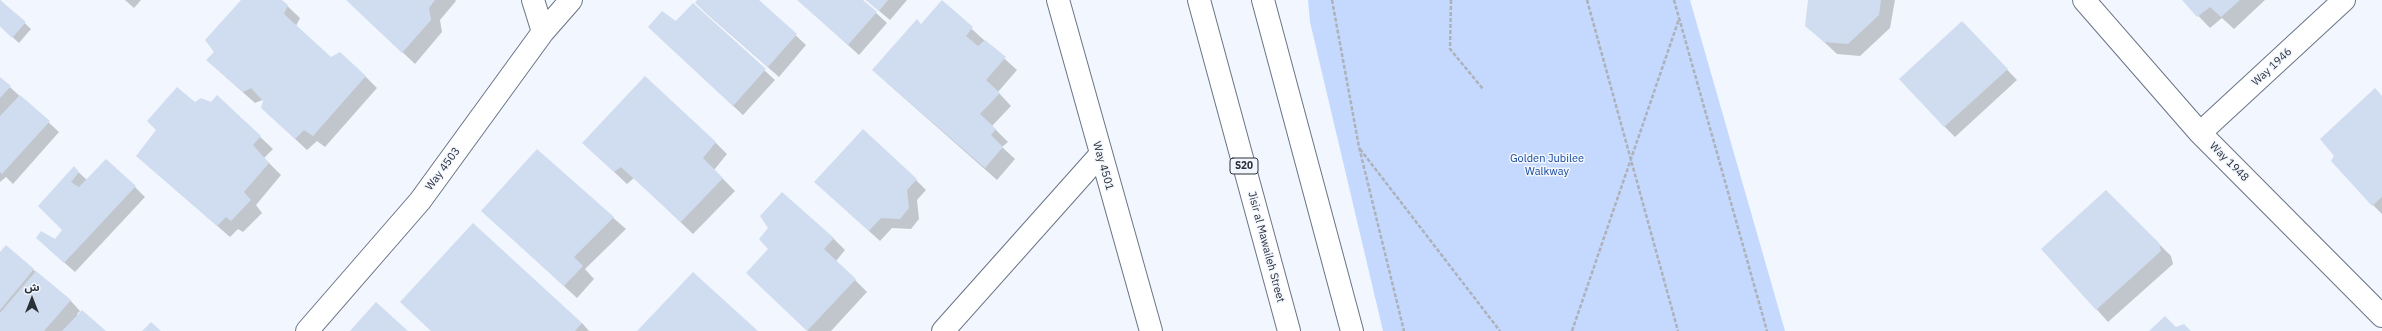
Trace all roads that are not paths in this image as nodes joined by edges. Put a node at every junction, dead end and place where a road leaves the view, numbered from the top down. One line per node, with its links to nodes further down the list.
1 (533, 0): 8 (street)
2 (571, 0): 8 (street, Way 4503)
3 (1058, 0): 10 (street, Way 4501)
4 (1199, 0): 15 (street, Jisir al Mawaileh Street / S20)
5 (1263, 0): 16 (street)
6 (2084, 0): 9 (street, Way 1948)
7 (2344, 0): 9 (street, Way 1946)
8 (543, 32): 12 (street, Way 4503)
9 (2200, 133): 11 (street, Way 1948)
10 (1100, 155): 13 (street); 14 (street, Way 4501)
11 (2382, 316)
12 (307, 331)
13 (943, 331)
14 (1151, 331)
15 (1289, 331)
16 (1352, 331)

